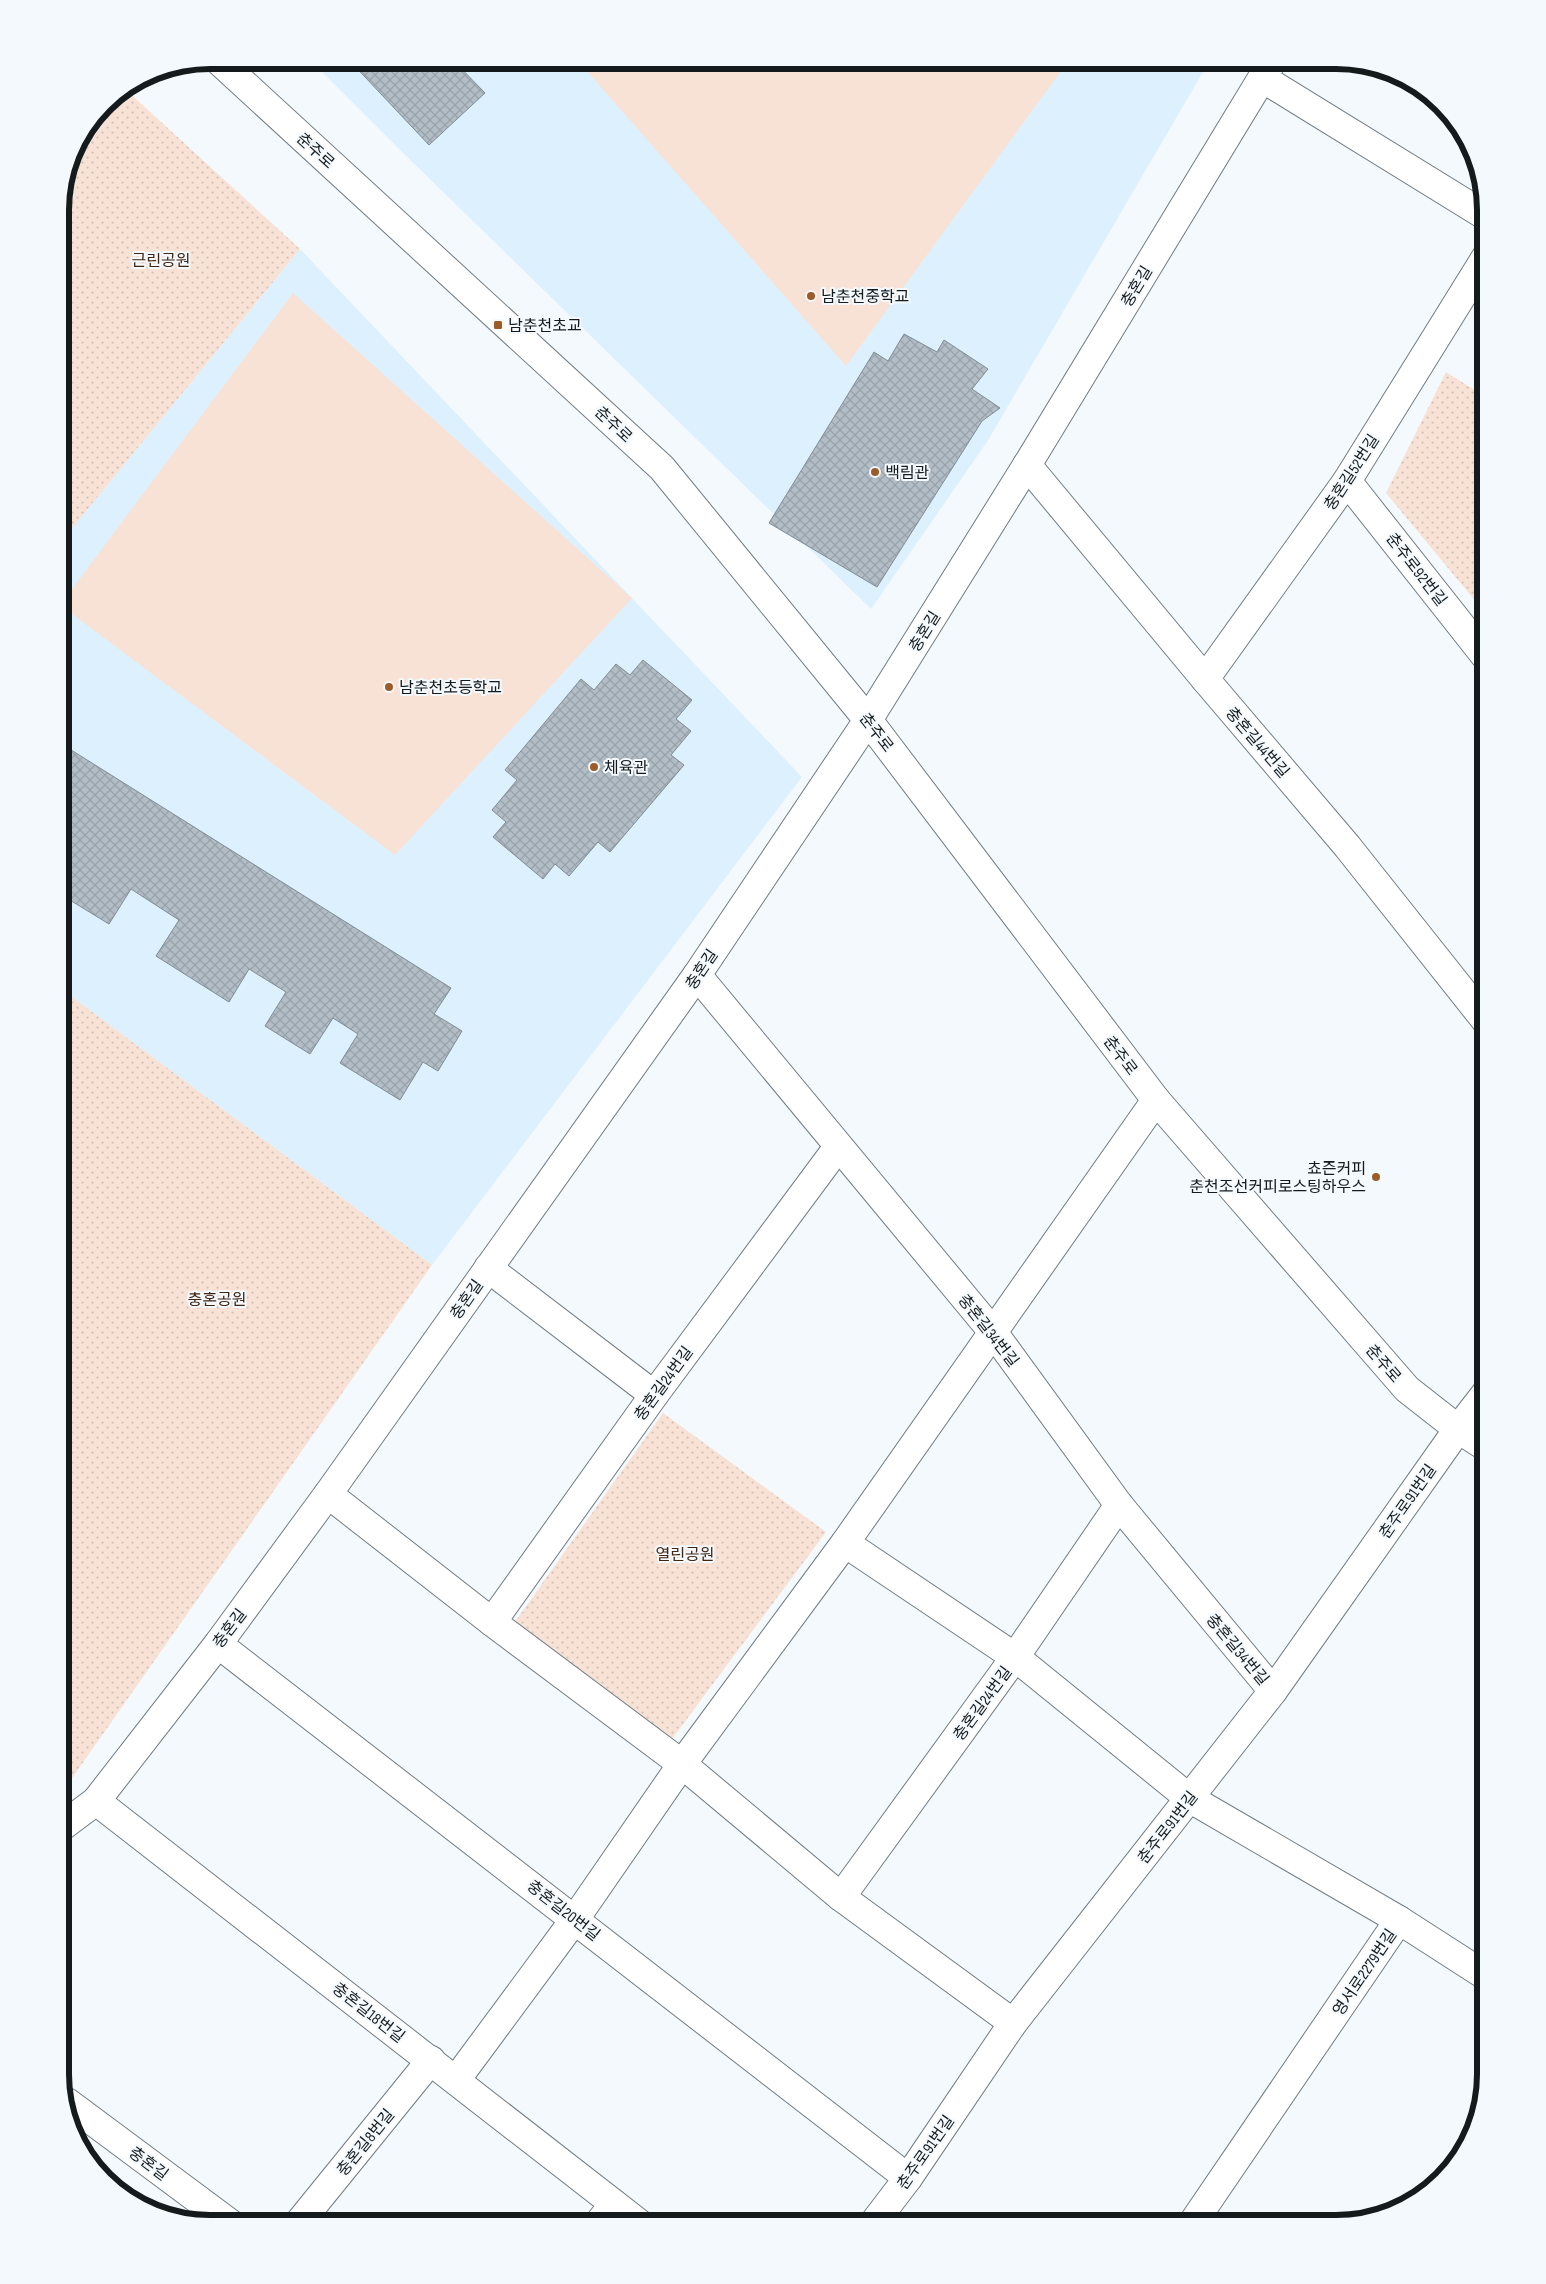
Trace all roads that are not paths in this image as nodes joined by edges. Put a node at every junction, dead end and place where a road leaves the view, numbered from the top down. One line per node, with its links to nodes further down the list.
1 (228, 69): 9 (street, 춘주로)
2 (1267, 69): 3 (street); 5 (street, 충혼길)
3 (1477, 210)
4 (1477, 272): 6 (street, 충혼길52번길)
5 (1027, 465): 8 (street, 충혼길44번길); 9 (street, 충혼길)
6 (1347, 481): 7 (street, 춘주로92번길); 8 (street, 충혼길52번길)
7 (1477, 646)
8 (1205, 679): 11 (street, 충혼길44번길)
9 (868, 720): 10 (street, 충혼길); 12 (street, 춘주로)
10 (697, 975): 13 (street, 충혼길34번길); 14 (street, 충혼길)
11 (1477, 1010)
12 (1156, 1100): 15 (street); 18 (street, 춘주로)
13 (838, 1147): 15 (street, 충혼길34번길); 16 (street, 충혼길24번길)
14 (488, 1268): 16 (street); 20 (street, 충혼길)
15 (992, 1332): 21 (street, 충혼길34번길); 22 (street)
16 (654, 1395): 23 (street, 충혼길24번길)
17 (1477, 1405): 18 (street)
18 (1458, 1429): 19 (street, 춘주로); 26 (street, 춘주로91번길)
19 (1477, 1441)
20 (328, 1494): 23 (street); 24 (street, 충혼길)
21 (1119, 1505): 25 (street, 충혼길24번길); 26 (street, 충혼길34번길)
22 (845, 1543): 25 (street, 영서로2279번길); 27 (street)
23 (492, 1622): 27 (street)
24 (218, 1644): 29 (street, 충혼길); 32 (street, 충혼길20번길)
25 (1015, 1657): 28 (street, 영서로2279번길); 31 (street, 충혼길24번길)
26 (1273, 1691): 28 (street, 춘주로91번길)
27 (682, 1764): 31 (street); 32 (street)
28 (1189, 1798): 33 (street, 영서로2279번길); 35 (street, 춘주로91번길)
29 (96, 1801): 30 (street, 충혼길); 36 (street, 충혼길18번길)
30 (69, 1821)
31 (842, 1897): 35 (street)
32 (575, 1920): 37 (street); 39 (street, 충혼길20번길)
33 (1399, 1920): 34 (street); 44 (street, 영서로2279번길)
34 (1477, 1970)
35 (1013, 2024): 39 (street, 춘주로91번길)
36 (431, 2060): 37 (street, 충혼길18번길); 42 (street, 충혼길8번길)
37 (456, 2080): 40 (street, 충혼길18번길)
38 (73, 2106): 41 (street, 충혼길)
39 (908, 2178): 43 (street, 춘주로91번길)
40 (606, 2214)
41 (219, 2215)
42 (305, 2215)
43 (880, 2215)
44 (1198, 2215)

